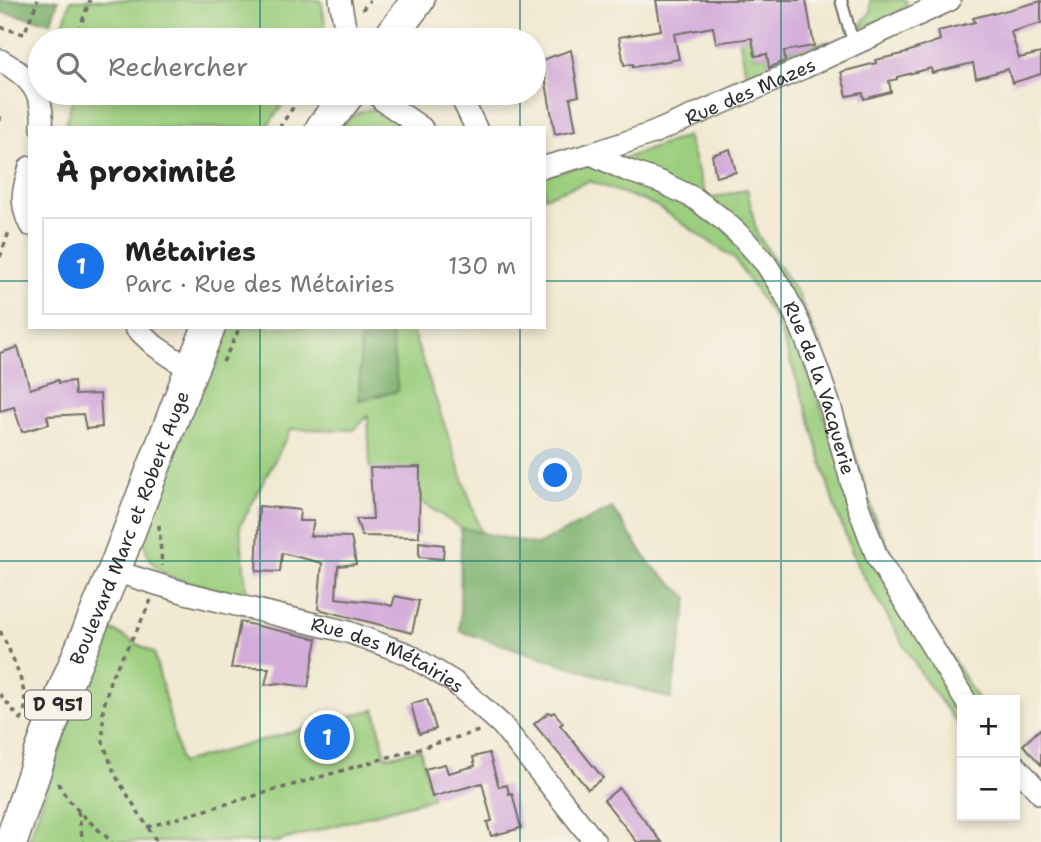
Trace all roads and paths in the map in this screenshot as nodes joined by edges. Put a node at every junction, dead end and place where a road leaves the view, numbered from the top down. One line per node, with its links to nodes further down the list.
1 (38, 0): 7 (path)
2 (90, 0): 8 (path)
3 (340, 0): 9 (street)
4 (418, 0): 10 (main road)
5 (841, 0): 11 (lane)
6 (950, 0): 11 (street, Rue des Mazes)
7 (0, 27)
8 (80, 28)
9 (345, 28)
10 (397, 28)
11 (856, 43): 26 (street, Rue des Mazes)
12 (0, 60): 13 (street)
13 (28, 80)
14 (41, 105): 21 (street)
15 (295, 105): 22 (path)
16 (340, 105): 23 (main road)
17 (389, 105): 24 (street)
18 (464, 105): 25 (street)
19 (0, 116): 20 (path)
20 (0, 125)
21 (43, 126)
22 (280, 126)
23 (324, 126)
24 (419, 126)
25 (475, 126)
26 (592, 154): 27 (street, Rue des Mazes); 40 (street, Rue de la Vacquerie)
27 (546, 166)
28 (28, 174): 29 (street)
29 (28, 220)
30 (137, 329): 34 (street)
31 (208, 329): 34 (main road, D 951)
32 (239, 329): 33 (path)
33 (222, 364)
34 (191, 370): 36 (main road, Boulevard Marc et Robert Auge / D 951)
35 (159, 525): 37 (path)
36 (114, 571): 37 (street, Rue des Métairies); 43 (main road, Boulevard Marc et Robert Auge / D 951)
37 (156, 585): 42 (street, Rue des Métairies); 47 (path)
38 (0, 631): 41 (path)
39 (0, 694): 41 (path)
40 (962, 695)
41 (21, 720): 43 (path)
42 (502, 725): 47 (path); 52 (street, Rue des Métairies)
43 (42, 749): 46 (path); 48 (main road, Boulevard Marc et Robert Auge / D 951)
44 (1020, 771): 45 (street)
45 (1041, 794)
46 (77, 809): 49 (path); 50 (path)
47 (147, 827): 51 (path)
48 (11, 842)
49 (83, 842)
50 (112, 842)
51 (157, 842)
52 (595, 842)

